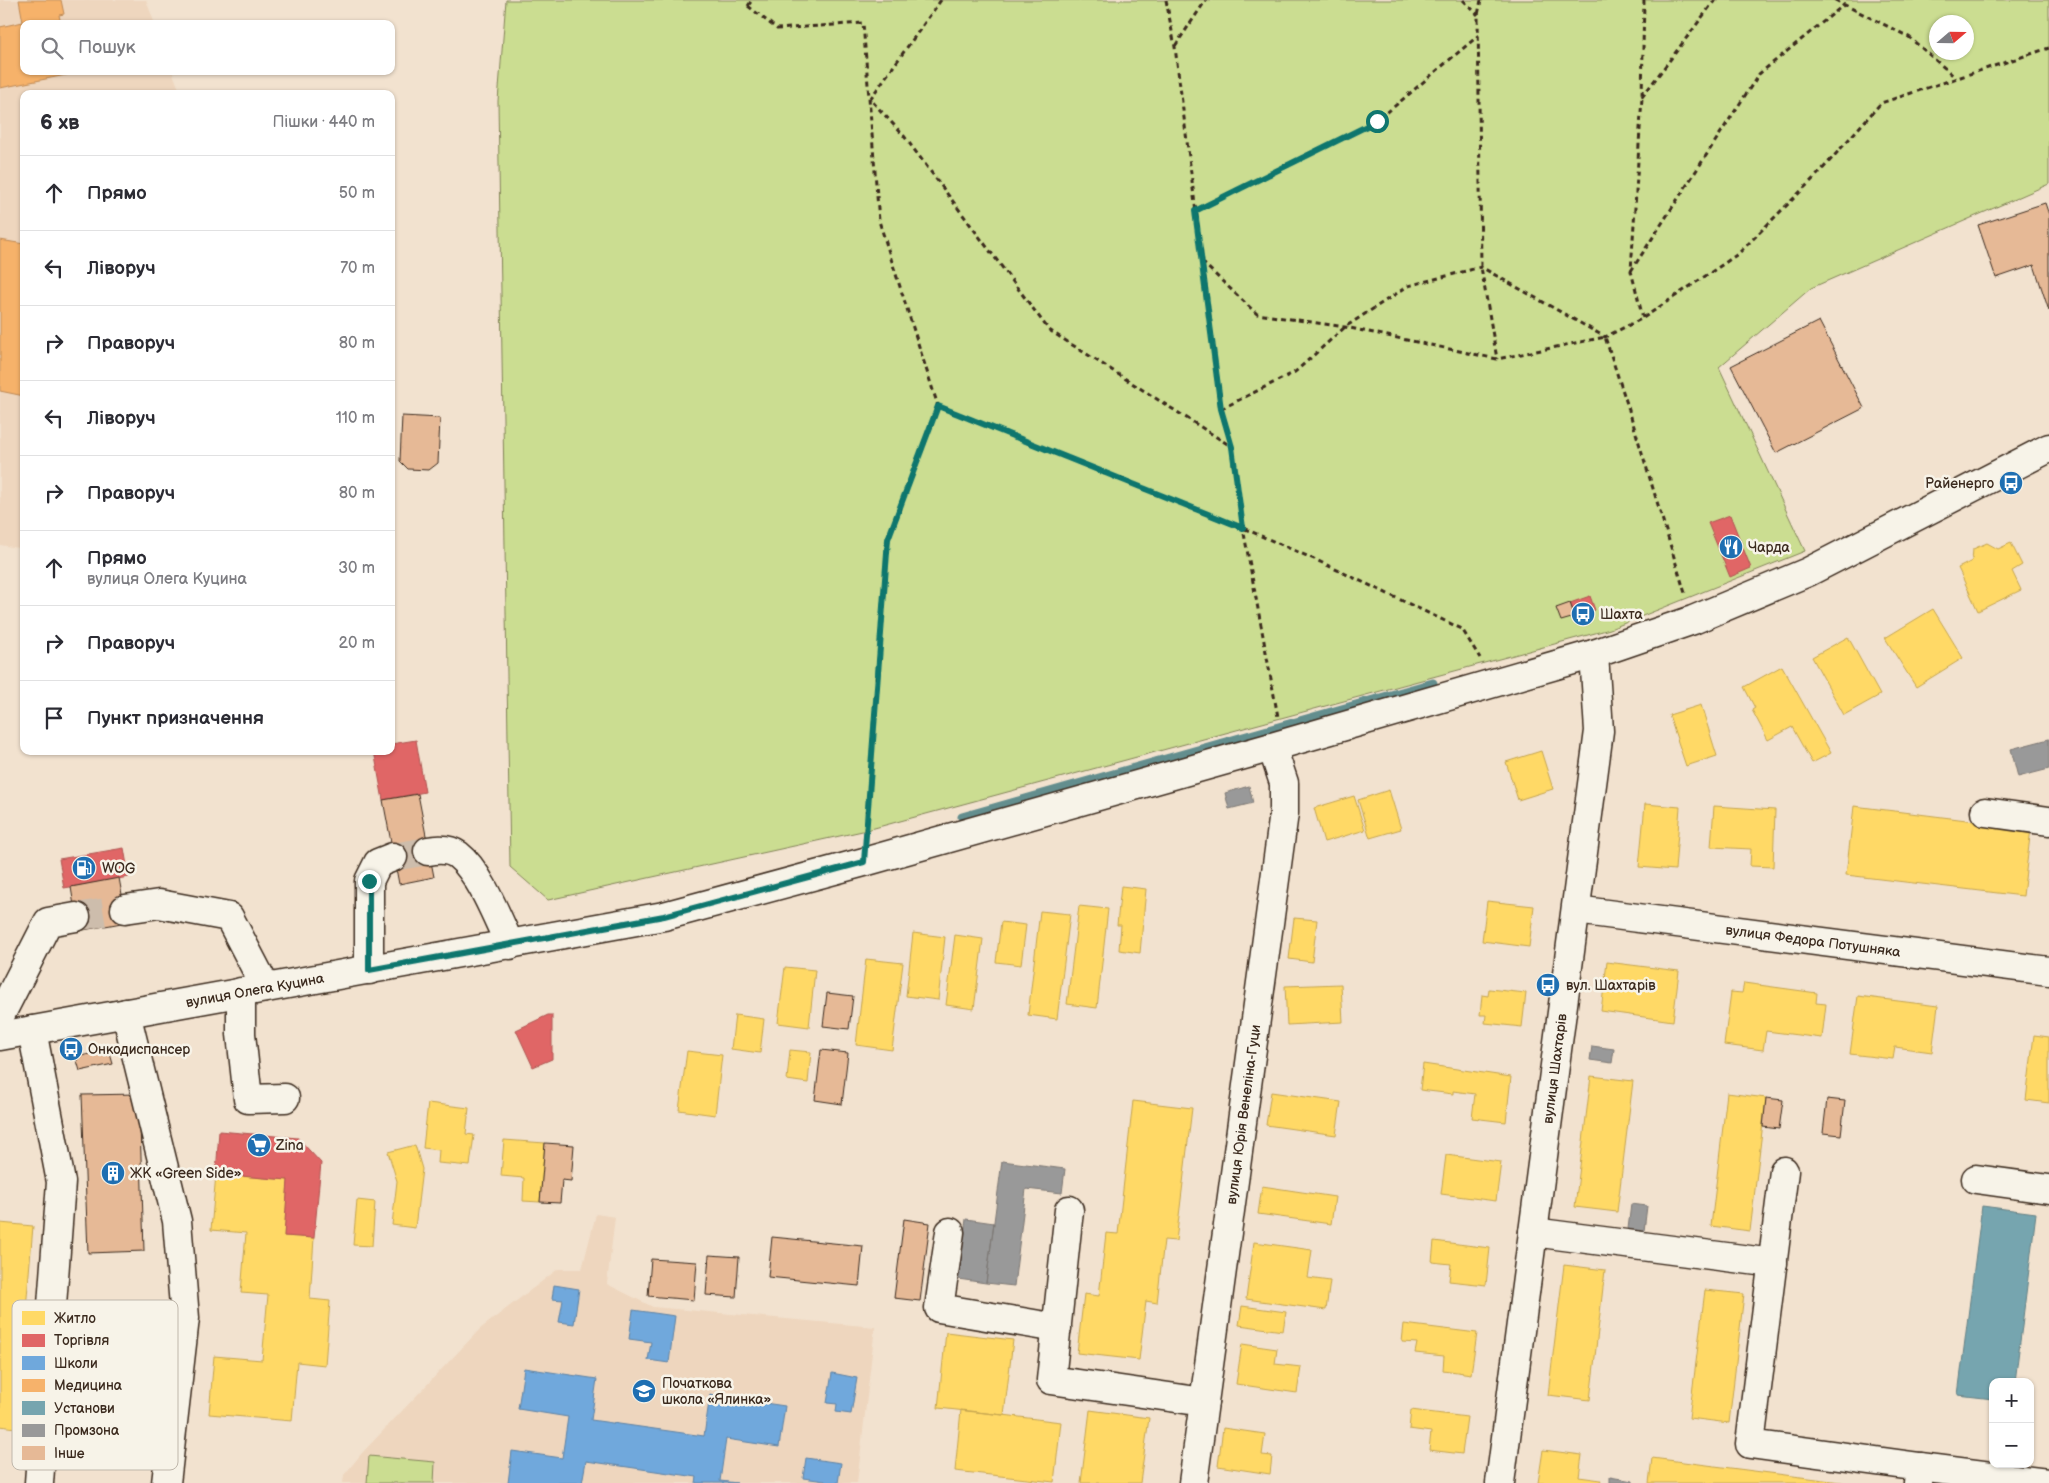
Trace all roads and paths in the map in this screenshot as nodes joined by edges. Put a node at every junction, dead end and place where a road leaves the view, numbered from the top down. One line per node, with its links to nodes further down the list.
1 (751, 0): 17 (path)
2 (941, 0): 17 (path)
3 (1166, 0): 13 (path)
4 (1206, 0): 13 (path)
5 (1463, 0): 11 (path)
6 (1481, 0): 11 (path)
7 (1644, 0): 16 (path)
8 (1716, 0): 16 (path)
9 (1835, 0): 10 (path)
10 (1845, 4): 15 (path); 21 (path)
11 (1478, 15): 12 (path)
12 (1478, 35): 18 (path); 20 (path)
13 (1175, 47): 18 (path)
14 (2049, 48): 15 (path)
15 (1956, 78): 22 (path)
16 (1642, 97): 21 (path)
17 (870, 99): 26 (path); 28 (path)
18 (1195, 211): 19 (path)
19 (1202, 262): 23 (path); 27 (path)
20 (1481, 267): 23 (path); 24 (path); 25 (path)
21 (1631, 270): 22 (path)
22 (1643, 318): 24 (path)
23 (1345, 327): 25 (path); 27 (path)
24 (1605, 337): 25 (path); 31 (path)
25 (1497, 359)
26 (938, 406): 30 (path); 40 (path)
27 (1221, 409): 28 (path)
28 (1232, 447): 30 (path)
29 (2049, 448): 31 (street, вулиця Олега Куцина)
30 (1243, 528): 33 (path); 34 (path)
31 (1693, 620): 32 (street, вулиця Олега Куцина)
32 (1594, 654): 33 (street, вулиця Олега Куцина); 42 (street, вулиця Шахтарів)
33 (1496, 681): 35 (street, вулиця Олега Куцина)
34 (1278, 715)
35 (1272, 747): 40 (street, вулиця Олега Куцина); 63 (street, вулиця Юрія Венеліна-Гуци)
36 (1985, 812): 37 (street)
37 (2049, 821)
38 (428, 851): 44 (street)
39 (393, 857): 45 (street)
40 (864, 862): 44 (street, вулиця Олега Куцина)
41 (125, 909): 47 (street)
42 (1576, 910): 46 (street, вулиця Федора Потушняка); 58 (street, вулиця Шахтарів)
43 (76, 918): 49 (street)
44 (510, 945): 45 (street, вулиця Олега Куцина)
45 (369, 970): 47 (street, вулиця Олега Куцина)
46 (2049, 971)
47 (254, 990): 48 (street, вулиця Олега Куцина); 52 (street)
48 (126, 1013): 50 (street, вулиця Олега Куцина); 62 (street)
49 (0, 1016)
50 (32, 1030): 51 (street, вулиця Олега Куцина); 60 (street)
51 (0, 1036)
52 (285, 1098)
53 (1784, 1171): 59 (street)
54 (1976, 1179): 55 (street)
55 (2049, 1189)
56 (1069, 1210): 61 (street)
57 (950, 1232): 61 (street)
58 (1533, 1232): 59 (street); 70 (street, вулиця Шахтарів)
59 (1773, 1263): 66 (street)
60 (52, 1300)
61 (1057, 1328): 63 (street)
62 (178, 1384)
63 (1204, 1402): 69 (street, вулиця Юрія Венеліна-Гуци)
64 (40, 1470): 67 (street)
65 (168, 1470): 68 (street)
66 (1919, 1475): 71 (street)
67 (39, 1483)
68 (166, 1483)
69 (1193, 1483)
70 (1500, 1483)
71 (2047, 1483)

